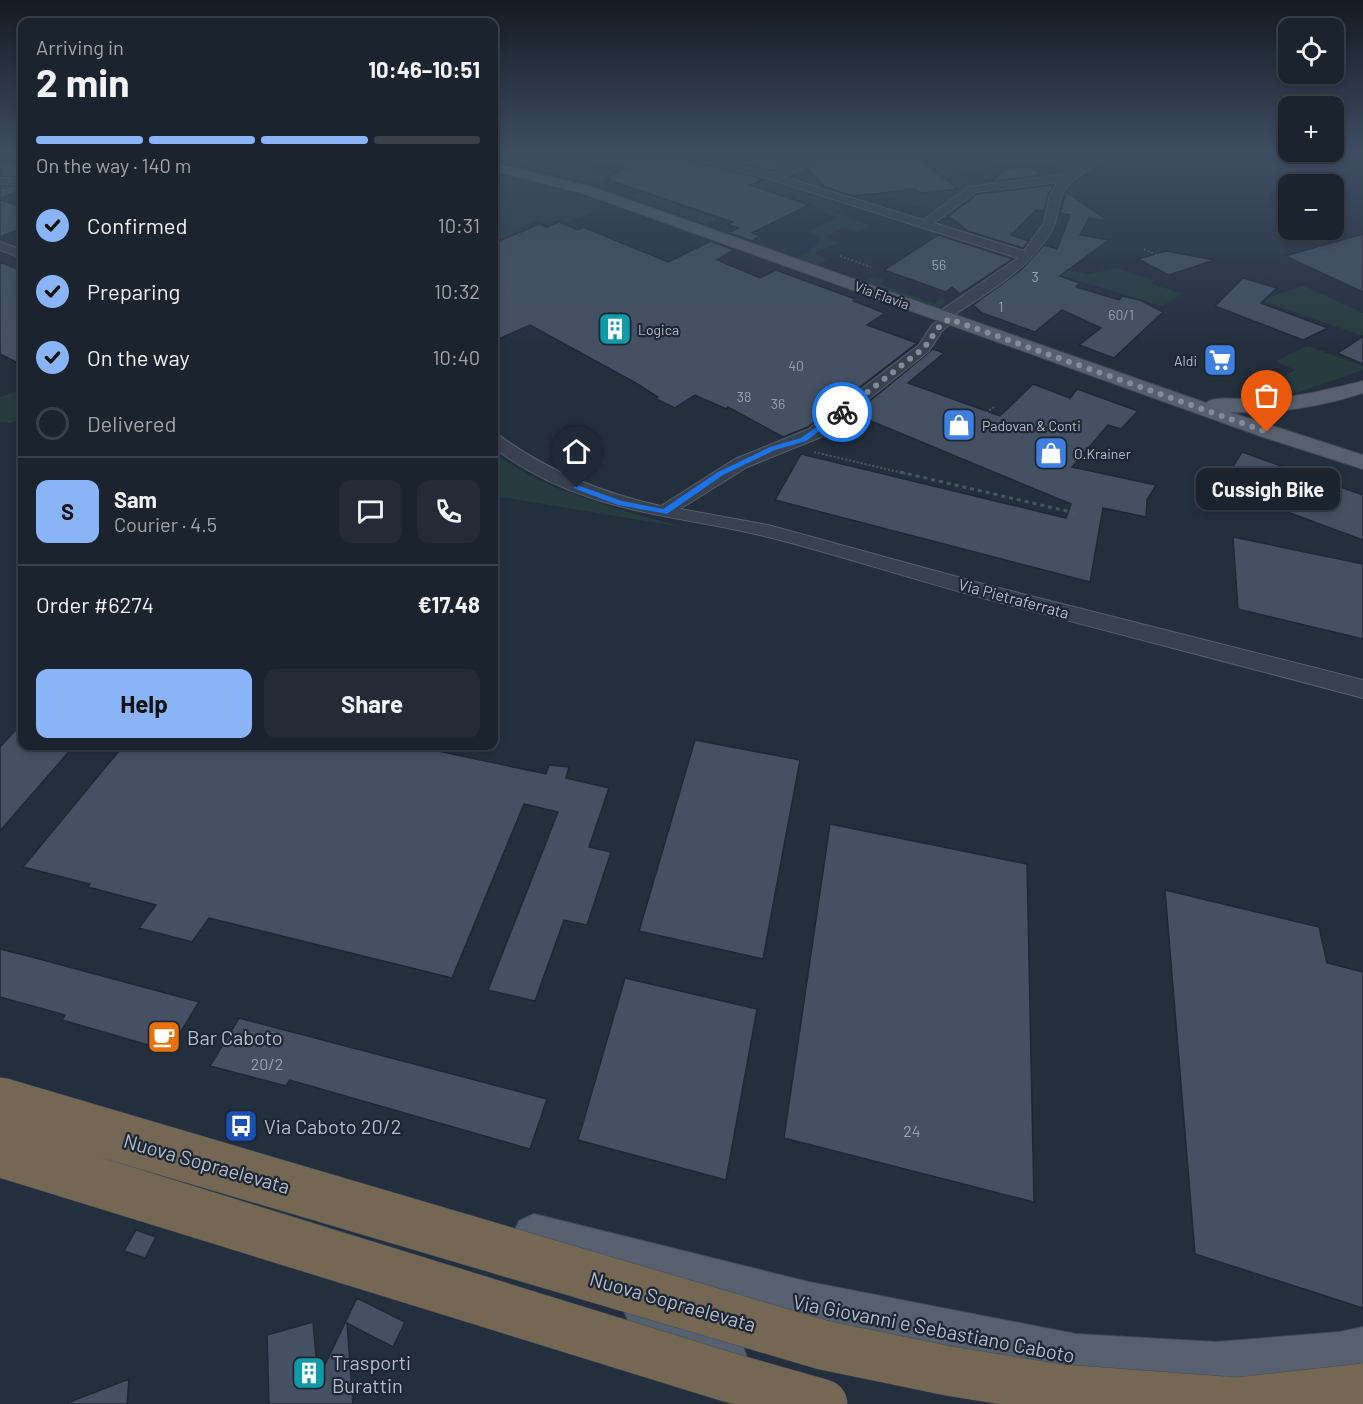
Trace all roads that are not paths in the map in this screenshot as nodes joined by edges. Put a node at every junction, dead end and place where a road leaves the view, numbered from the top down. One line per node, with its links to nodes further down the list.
1 (667, 218): 9 (main road, Via Flavia)
2 (904, 218): 5 (street)
3 (934, 218): 5 (street)
4 (1052, 218): 8 (street)
5 (925, 224): 8 (street)
6 (0, 246): 7 (street)
7 (18, 253)
8 (1026, 256): 9 (street)
9 (945, 317): 11 (main road, Via Flavia); 19 (street)
10 (1363, 387): 12 (main road)
11 (1171, 398): 13 (main road); 15 (main road, Via Flavia)
12 (1330, 398): 13 (main road); 14 (main road)
13 (1290, 405): 15 (main road)
14 (1319, 422): 15 (main road); 17 (main road)
15 (1267, 432): 17 (main road, Via Flavia); 18 (main road, Via Flavia)
16 (498, 443): 19 (street, Via Pietraferrata)
17 (1363, 460)
18 (1363, 472)
19 (664, 512): 20 (street, Via Pietraferrata)
20 (1363, 688)
21 (11, 1090): 22 (street); 24 (main road, Via Giovanni e Sebastiano Caboto); 26 (highway, Nuova Sopraelevata, bridge)
22 (0, 1142)
23 (0, 1152): 28 (highway, bridge)
24 (511, 1230): 25 (main road, Via Giovanni e Sebastiano Caboto); 27 (main road, Via Giovanni e Sebastiano Caboto)
25 (1363, 1350)
26 (1363, 1388)
27 (803, 1404)
28 (823, 1404)

